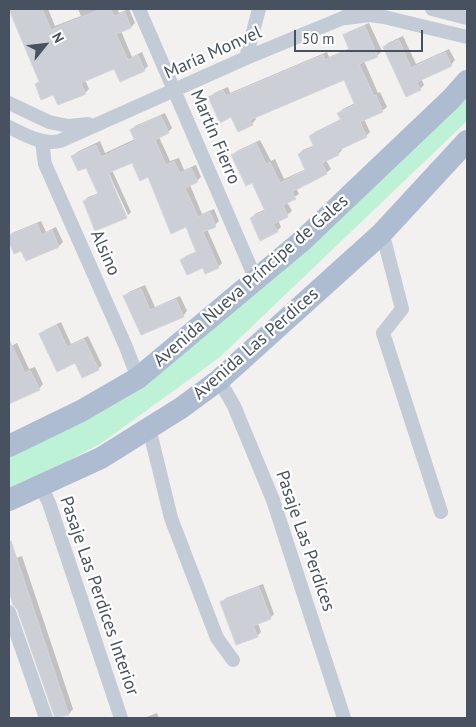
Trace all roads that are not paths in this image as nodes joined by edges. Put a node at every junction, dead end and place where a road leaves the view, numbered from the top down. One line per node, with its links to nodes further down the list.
1 (139, 9): 10 (street, Martín Fierro)
2 (259, 9): 8 (street)
3 (358, 9): 5 (street, María Monvel)
4 (432, 9): 6 (street)
5 (343, 18): 7 (street, María Monvel); 8 (street, María Monvel)
6 (467, 18)
7 (467, 37)
8 (246, 58): 10 (street, María Monvel)
9 (467, 81): 17 (main road, Avenida Nueva Príncipe de Gales)
10 (174, 90): 12 (street, María Monvel); 17 (street, Martín Fierro)
11 (9, 103): 12 (street, María Monvel)
12 (98, 124): 15 (street, María Monvel)
13 (9, 127): 15 (street)
14 (467, 141): 16 (main road, Avenida Las Perdices)
15 (42, 142): 18 (street, Alsino)
16 (380, 234): 19 (main road, Avenida Las Perdices); 24 (street)
17 (256, 280): 18 (main road, Avenida Nueva Príncipe de Gales)
18 (138, 378): 21 (main road, Avenida Nueva Príncipe de Gales)
19 (219, 380): 20 (main road, Avenida Las Perdices); 29 (street, Pasaje Las Perdices)
20 (149, 428): 22 (main road, Avenida Las Perdices); 26 (street)
21 (9, 446)
22 (41, 486): 23 (main road, Avenida Las Perdices); 28 (street, Pasaje Las Perdices Interior)
23 (9, 500)
24 (441, 512)
25 (9, 612): 27 (street)
26 (233, 660)
27 (46, 718)
28 (121, 718)
29 (344, 718)

